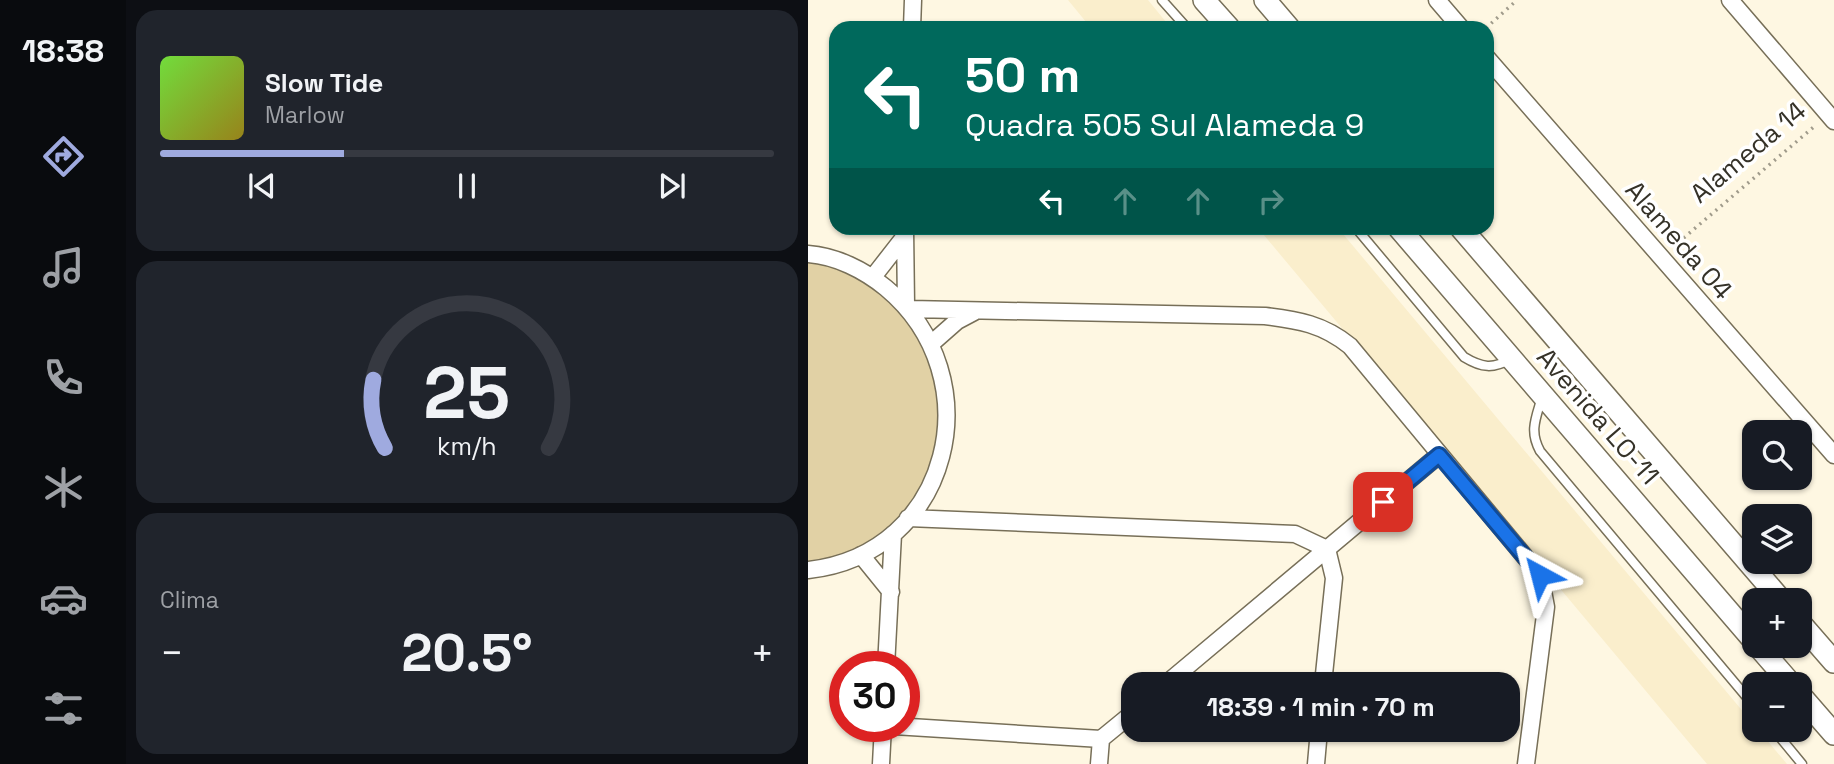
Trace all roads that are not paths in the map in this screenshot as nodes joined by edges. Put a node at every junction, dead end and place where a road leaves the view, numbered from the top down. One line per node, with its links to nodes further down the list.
1 (913, 0): 7 (street)
2 (1162, 0): 8 (lane)
3 (1204, 0): 9 (street)
4 (1265, 0): 10 (street)
5 (1437, 0): 11 (street)
6 (1730, 0): 13 (street)
7 (912, 21)
8 (1181, 21)
9 (1223, 21)
10 (1283, 21)
11 (1455, 21)
12 (1494, 66): 27 (street, Alameda 04)
13 (1832, 116)
14 (903, 235): 20 (street)
15 (905, 235): 21 (street)
16 (1362, 235): 24 (lane)
17 (1405, 235): 24 (street, Avenida LO-11)
18 (1467, 235): 35 (street, Avenida LO-11)
19 (808, 254): 20 (street)
20 (873, 277): 21 (street)
21 (908, 307): 22 (street); 23 (street)
22 (974, 312): 23 (street); 26 (street)
23 (932, 342): 28 (street)
24 (1511, 359): 25 (street, Avenida LO-11)
25 (1543, 394): 37 (street, Avenida LO-11); 45 (lane)
26 (1439, 455): 32 (street); 57 (street)
27 (1834, 455)
28 (925, 496): 29 (street); 30 (street)
29 (908, 518): 30 (street); 31 (street)
30 (956, 519): 32 (street)
31 (893, 534): 33 (street); 36 (street)
32 (1327, 549): 42 (street); 43 (street)
33 (861, 555): 34 (street); 36 (street)
34 (808, 570)
35 (1771, 588)
36 (891, 592): 39 (street)
37 (1742, 627)
38 (1812, 637): 41 (street)
39 (887, 651)
40 (1768, 658): 44 (street)
41 (1834, 662)
42 (1180, 672)
43 (1324, 672)
44 (1781, 672)
45 (1742, 692)
46 (1812, 708): 49 (street)
47 (1121, 723): 50 (street)
48 (920, 728): 50 (street)
49 (1834, 733)
50 (1101, 739): 55 (street)
51 (882, 742): 54 (street)
52 (1318, 742): 56 (street)
53 (1784, 742): 58 (lane)
54 (881, 764)
55 (1099, 764)
56 (1316, 764)
57 (1526, 764)
58 (1802, 764)

